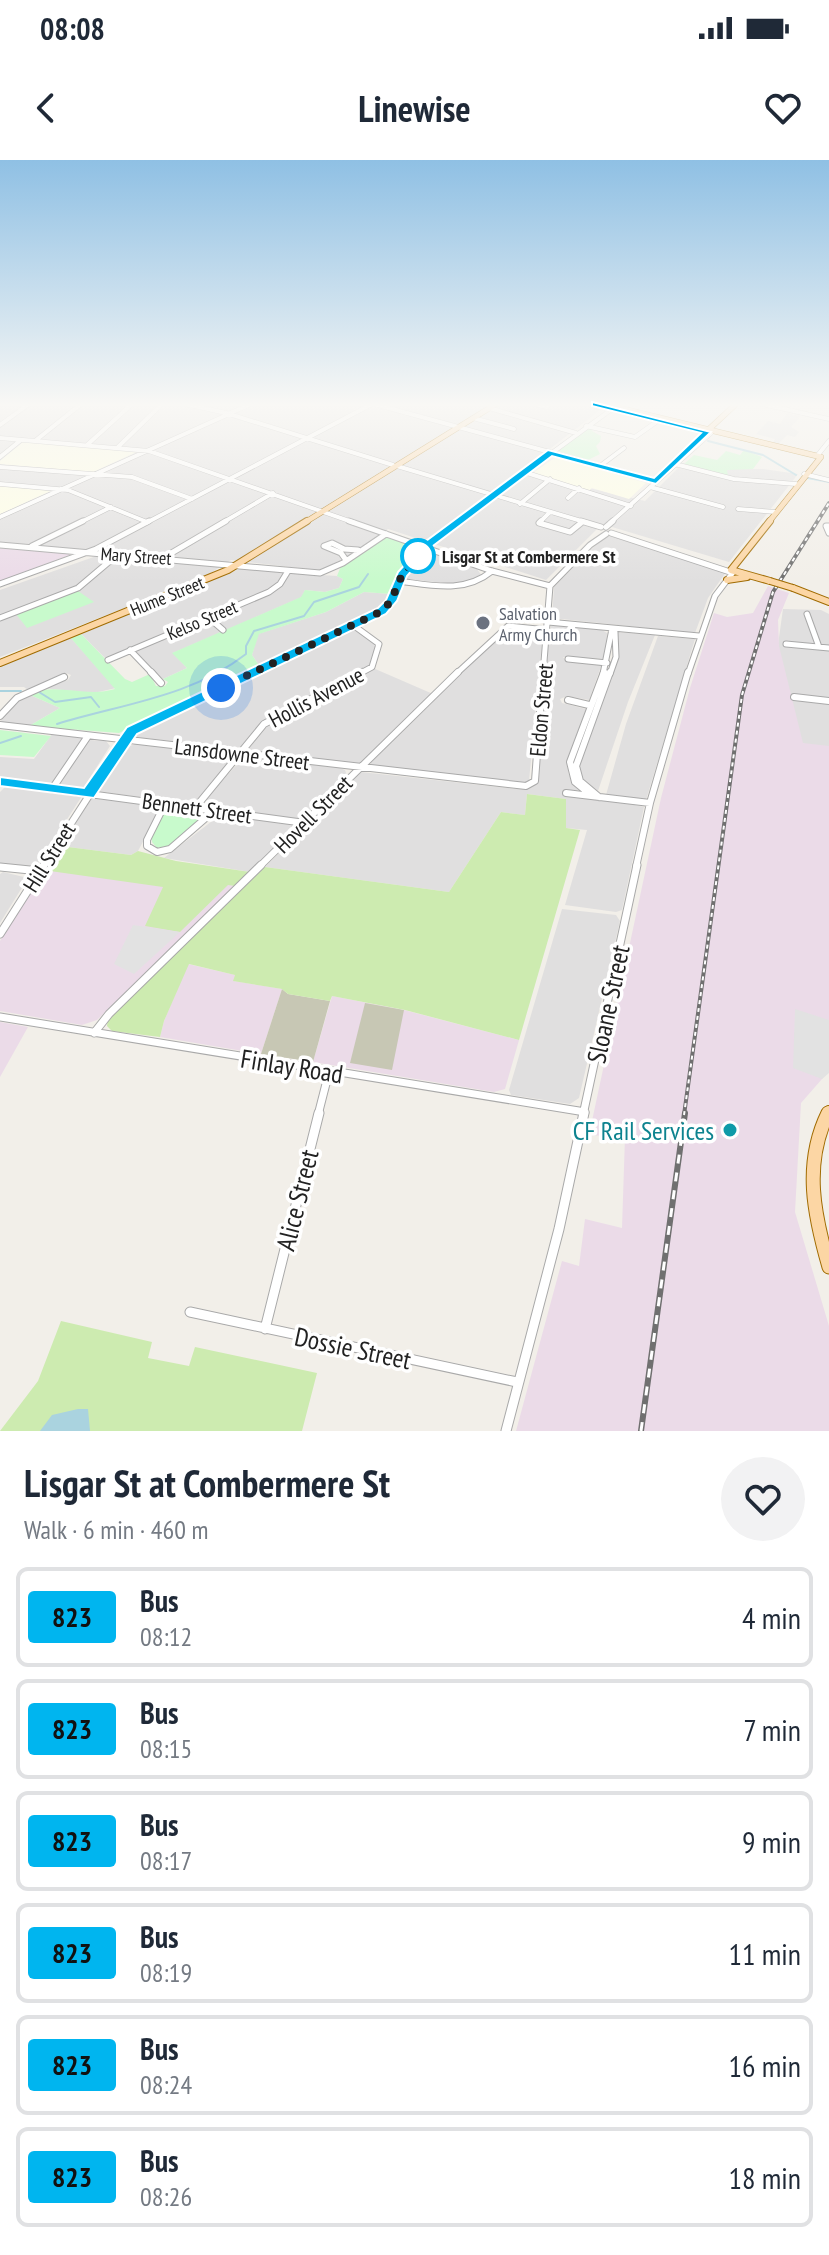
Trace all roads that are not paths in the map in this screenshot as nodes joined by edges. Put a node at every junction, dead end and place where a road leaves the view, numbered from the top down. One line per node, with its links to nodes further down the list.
1 (120, 463): 16 (street)
2 (186, 463): 19 (street)
3 (259, 463): 19 (street)
4 (390, 463): 12 (street)
5 (398, 463): 12 (main road, Hume Street)
6 (536, 463): 15 (street)
7 (591, 463): 13 (street)
8 (604, 463): 13 (street)
9 (813, 463): 17 (main road, Sloane Street)
10 (815, 463): 18 (street)
11 (675, 464): 22 (street); 24 (street)
12 (395, 465): 29 (street); 37 (main road, Hume Street)
13 (600, 466): 22 (street)
14 (0, 467): 16 (street)
15 (524, 472): 20 (street); 29 (street)
16 (94, 474): 26 (street); 31 (street)
17 (804, 474): 18 (street); 24 (main road, Sloane Street)
18 (815, 477): 21 (street)
19 (231, 478): 28 (street); 31 (street)
20 (550, 479): 27 (street); 32 (street)
21 (829, 480)
22 (656, 481): 25 (street)
23 (0, 484): 26 (street)
24 (796, 484): 38 (main road, Sloane Street)
25 (650, 487): 33 (street); 35 (street)
26 (62, 488): 34 (street); 40 (street)
27 (579, 488): 30 (street); 33 (street)
28 (273, 493): 37 (street); 53 (street)
29 (492, 495): 32 (street); 48 (street)
30 (568, 498)
31 (192, 499): 41 (street)
32 (520, 504): 39 (street)
33 (631, 506): 44 (street)
34 (111, 507): 41 (street); 49 (street)
35 (723, 507)
36 (738, 509): 38 (street)
37 (323, 510): 46 (street); 56 (main road, Hume Street)
38 (776, 512): 54 (main road, Sloane Street)
39 (549, 513): 42 (street); 42 (street)
40 (0, 517)
41 (147, 522): 51 (street)
42 (581, 523): 44 (street)
43 (829, 526): 45 (street)
44 (606, 530): 57 (street); 64 (street)
45 (829, 533)
46 (386, 534): 48 (street); 50 (street)
47 (0, 545): 49 (street, Mary Street)
48 (426, 547): 59 (street); 61 (street)
49 (30, 548): 51 (street, Mary Street)
50 (359, 550): 55 (street); 55 (street)
51 (88, 553): 52 (street, Mary Street); 63 (street)
52 (117, 555): 53 (street, Mary Street); 68 (street)
53 (163, 558): 56 (street, Mary Street)
54 (742, 559): 57 (main road, Sloane Street); 60 (main road)
55 (346, 560): 58 (street, Mary Street)
56 (234, 565): 58 (street, Mary Street); 80 (main road, Hume Street)
57 (733, 569): 60 (main road); 62 (street, Sloane Street)
58 (288, 571): 67 (street, Kelso Street)
59 (492, 571): 61 (street); 64 (street)
60 (757, 577): 62 (main road); 65 (main road, bridge)
61 (398, 581): 69 (street)
62 (726, 581): 73 (street, Sloane Street)
63 (0, 584)
64 (550, 586): 70 (street, Eldon Street)
65 (829, 602)
66 (807, 614): 75 (street)
67 (208, 617): 72 (street); 77 (street, Kelso Street)
68 (0, 618)
69 (353, 625): 91 (street); 92 (street, Hollis Avenue)
70 (547, 626): 71 (street, Hovell Street); 93 (street, Hovell Street); 95 (street, Eldon Street)
71 (612, 629): 73 (street, Hovell Street); 81 (street); 99 (street)
72 (223, 630)
73 (699, 636): 100 (street, Sloane Street)
74 (786, 644): 75 (street)
75 (819, 647): 76 (street)
76 (829, 648)
77 (130, 650): 79 (street, Kelso Street); 83 (street)
78 (568, 659): 81 (street)
79 (108, 660)
80 (0, 661)
81 (607, 663): 87 (street)
82 (64, 677): 88 (street)
83 (161, 683)
84 (794, 697): 86 (street)
85 (568, 700): 87 (street)
86 (829, 701)
87 (589, 705): 99 (street)
88 (0, 716)
89 (0, 725): 90 (street, Lansdowne Street)
90 (88, 736): 91 (street, Lansdowne Street); 96 (street)
91 (123, 740): 92 (street, Lansdowne Street); 98 (street, Hill Street)
92 (239, 753): 93 (street, Lansdowne Street); 102 (street, Hollis Avenue)
93 (359, 769): 95 (street, Lansdowne Street); 104 (street, Hovell Street)
94 (1, 785): 96 (street, Bennett Street)
95 (531, 785)
96 (52, 789): 98 (street, Bennett Street)
97 (566, 793): 99 (street)
98 (88, 794): 101 (street, Bennett Street); 106 (street, Hill Street)
99 (595, 796): 100 (street)
100 (650, 803): 112 (street, Sloane Street)
101 (165, 804): 102 (street, Bennett Street); 103 (street)
102 (195, 808): 103 (street, Bennett Street)
103 (215, 810): 104 (street, Bennett Street)
104 (305, 823): 109 (street, Hovell Street)
105 (0, 867): 106 (street)
106 (40, 871): 107 (street, Hill Street)
107 (0, 934)
108 (0, 1017): 109 (street, Finlay Road)
109 (94, 1033): 110 (street, Finlay Road)
110 (329, 1072): 112 (street, Finlay Road); 115 (street, Alice Street)
111 (829, 1111): 113 (main road)
112 (585, 1112): 116 (street, Sloane Street)
113 (829, 1267)
114 (190, 1312): 115 (street, Dossie Street)
115 (265, 1329): 116 (street, Dossie Street)
116 (517, 1382): 117 (street, Sloane Street)
117 (506, 1431)

